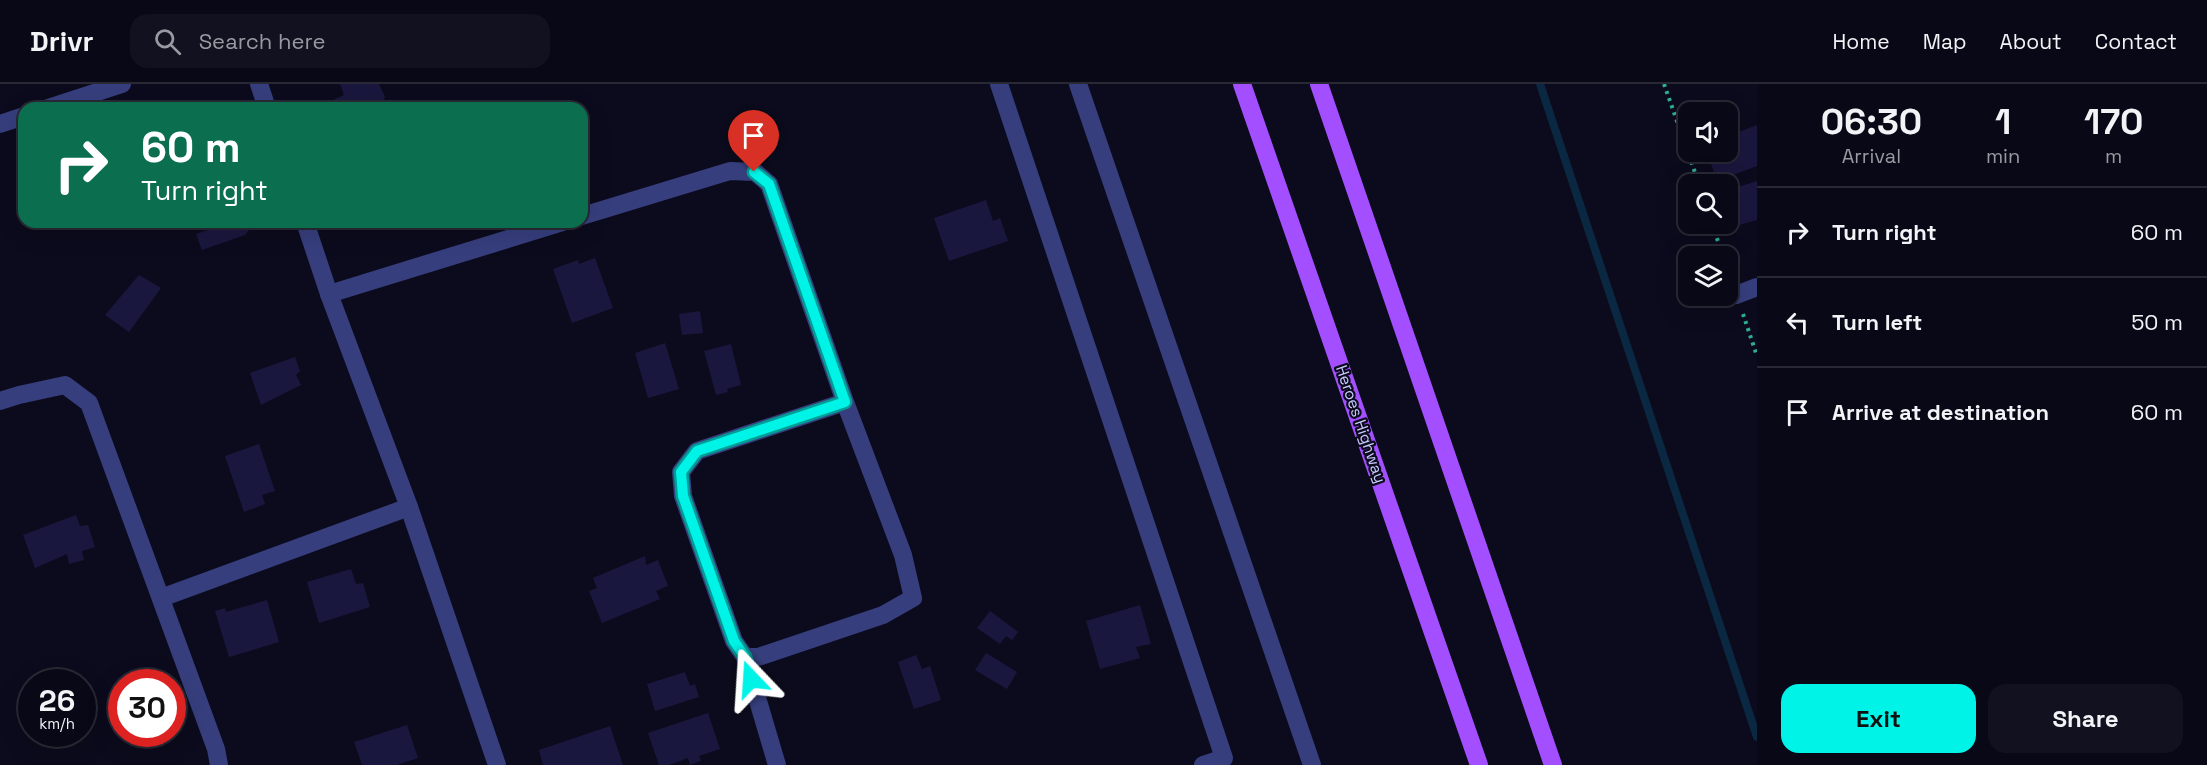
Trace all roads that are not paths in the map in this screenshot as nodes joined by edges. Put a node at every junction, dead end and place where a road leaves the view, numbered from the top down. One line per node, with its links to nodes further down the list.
1 (122, 84): 7 (street)
2 (259, 84): 8 (street)
3 (999, 84): 25 (street)
4 (1078, 84): 26 (street)
5 (1242, 84): 27 (main road, Heroes Highway)
6 (1319, 84): 28 (main road)
7 (66, 102)
8 (265, 102)
9 (18, 118): 10 (street)
10 (0, 124)
11 (588, 214): 18 (street)
12 (307, 228): 15 (street)
13 (544, 228): 15 (street)
14 (1757, 288): 16 (street)
15 (329, 294): 19 (street)
16 (1738, 294)
17 (0, 401): 20 (street)
18 (845, 402): 21 (street); 21 (street)
19 (410, 507): 20 (street); 23 (street)
20 (161, 598): 22 (street)
21 (745, 657): 24 (street)
22 (219, 765)
23 (497, 765)
24 (777, 765)
25 (1203, 765)
26 (1312, 765)
27 (1479, 765)
28 (1553, 765)

